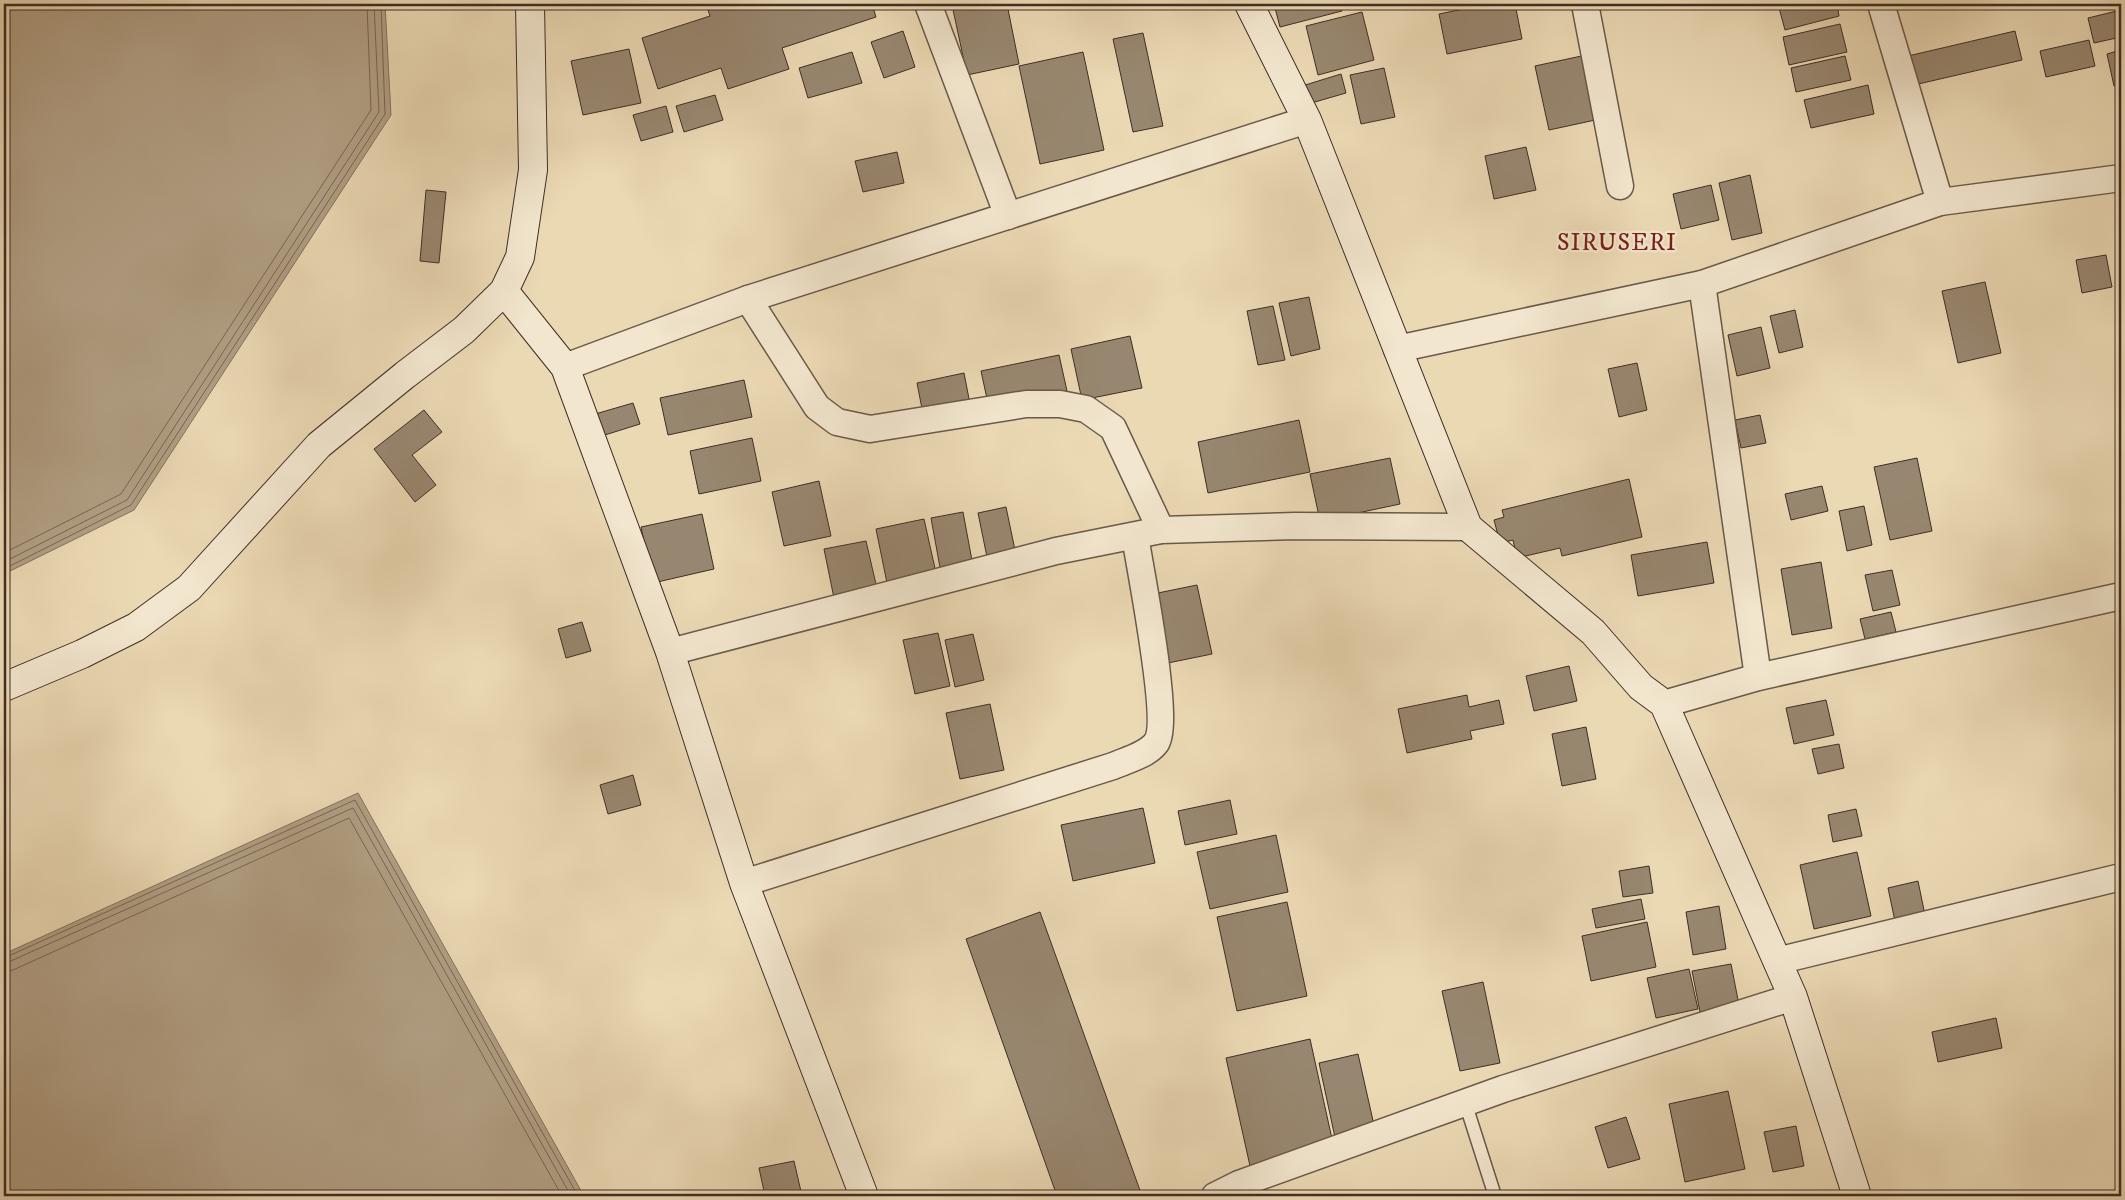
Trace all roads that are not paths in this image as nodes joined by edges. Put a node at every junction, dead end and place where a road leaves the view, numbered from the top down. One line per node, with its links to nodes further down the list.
1 (530, 4): 12 (street)
2 (928, 4): 10 (street)
3 (1249, 4): 6 (street)
4 (1585, 4): 8 (street)
5 (1881, 4): 9 (street)
6 (1307, 120): 10 (street); 14 (street)
7 (2121, 178): 9 (street)
8 (1620, 186)
9 (1940, 202): 11 (street)
10 (1008, 216): 13 (street)
11 (1702, 284): 14 (street); 21 (street)
12 (504, 291): 15 (street); 22 (street)
13 (748, 299): 15 (street); 17 (street)
14 (1397, 349): 16 (street)
15 (565, 367): 20 (street)
16 (1468, 527): 17 (street); 23 (street)
17 (1161, 530): 18 (street)
18 (1135, 536): 20 (street); 25 (street)
19 (2121, 596): 21 (street)
20 (670, 652): 25 (street)
21 (1758, 677): 23 (street)
22 (4, 687)
23 (1664, 704): 26 (street)
24 (2121, 876): 26 (street)
25 (744, 883): 29 (street)
26 (1777, 962): 27 (street)
27 (1793, 997): 28 (street); 32 (street)
28 (1465, 1102): 30 (street); 31 (lane)
29 (864, 1196)
30 (1215, 1196)
31 (1495, 1196)
32 (1857, 1196)

